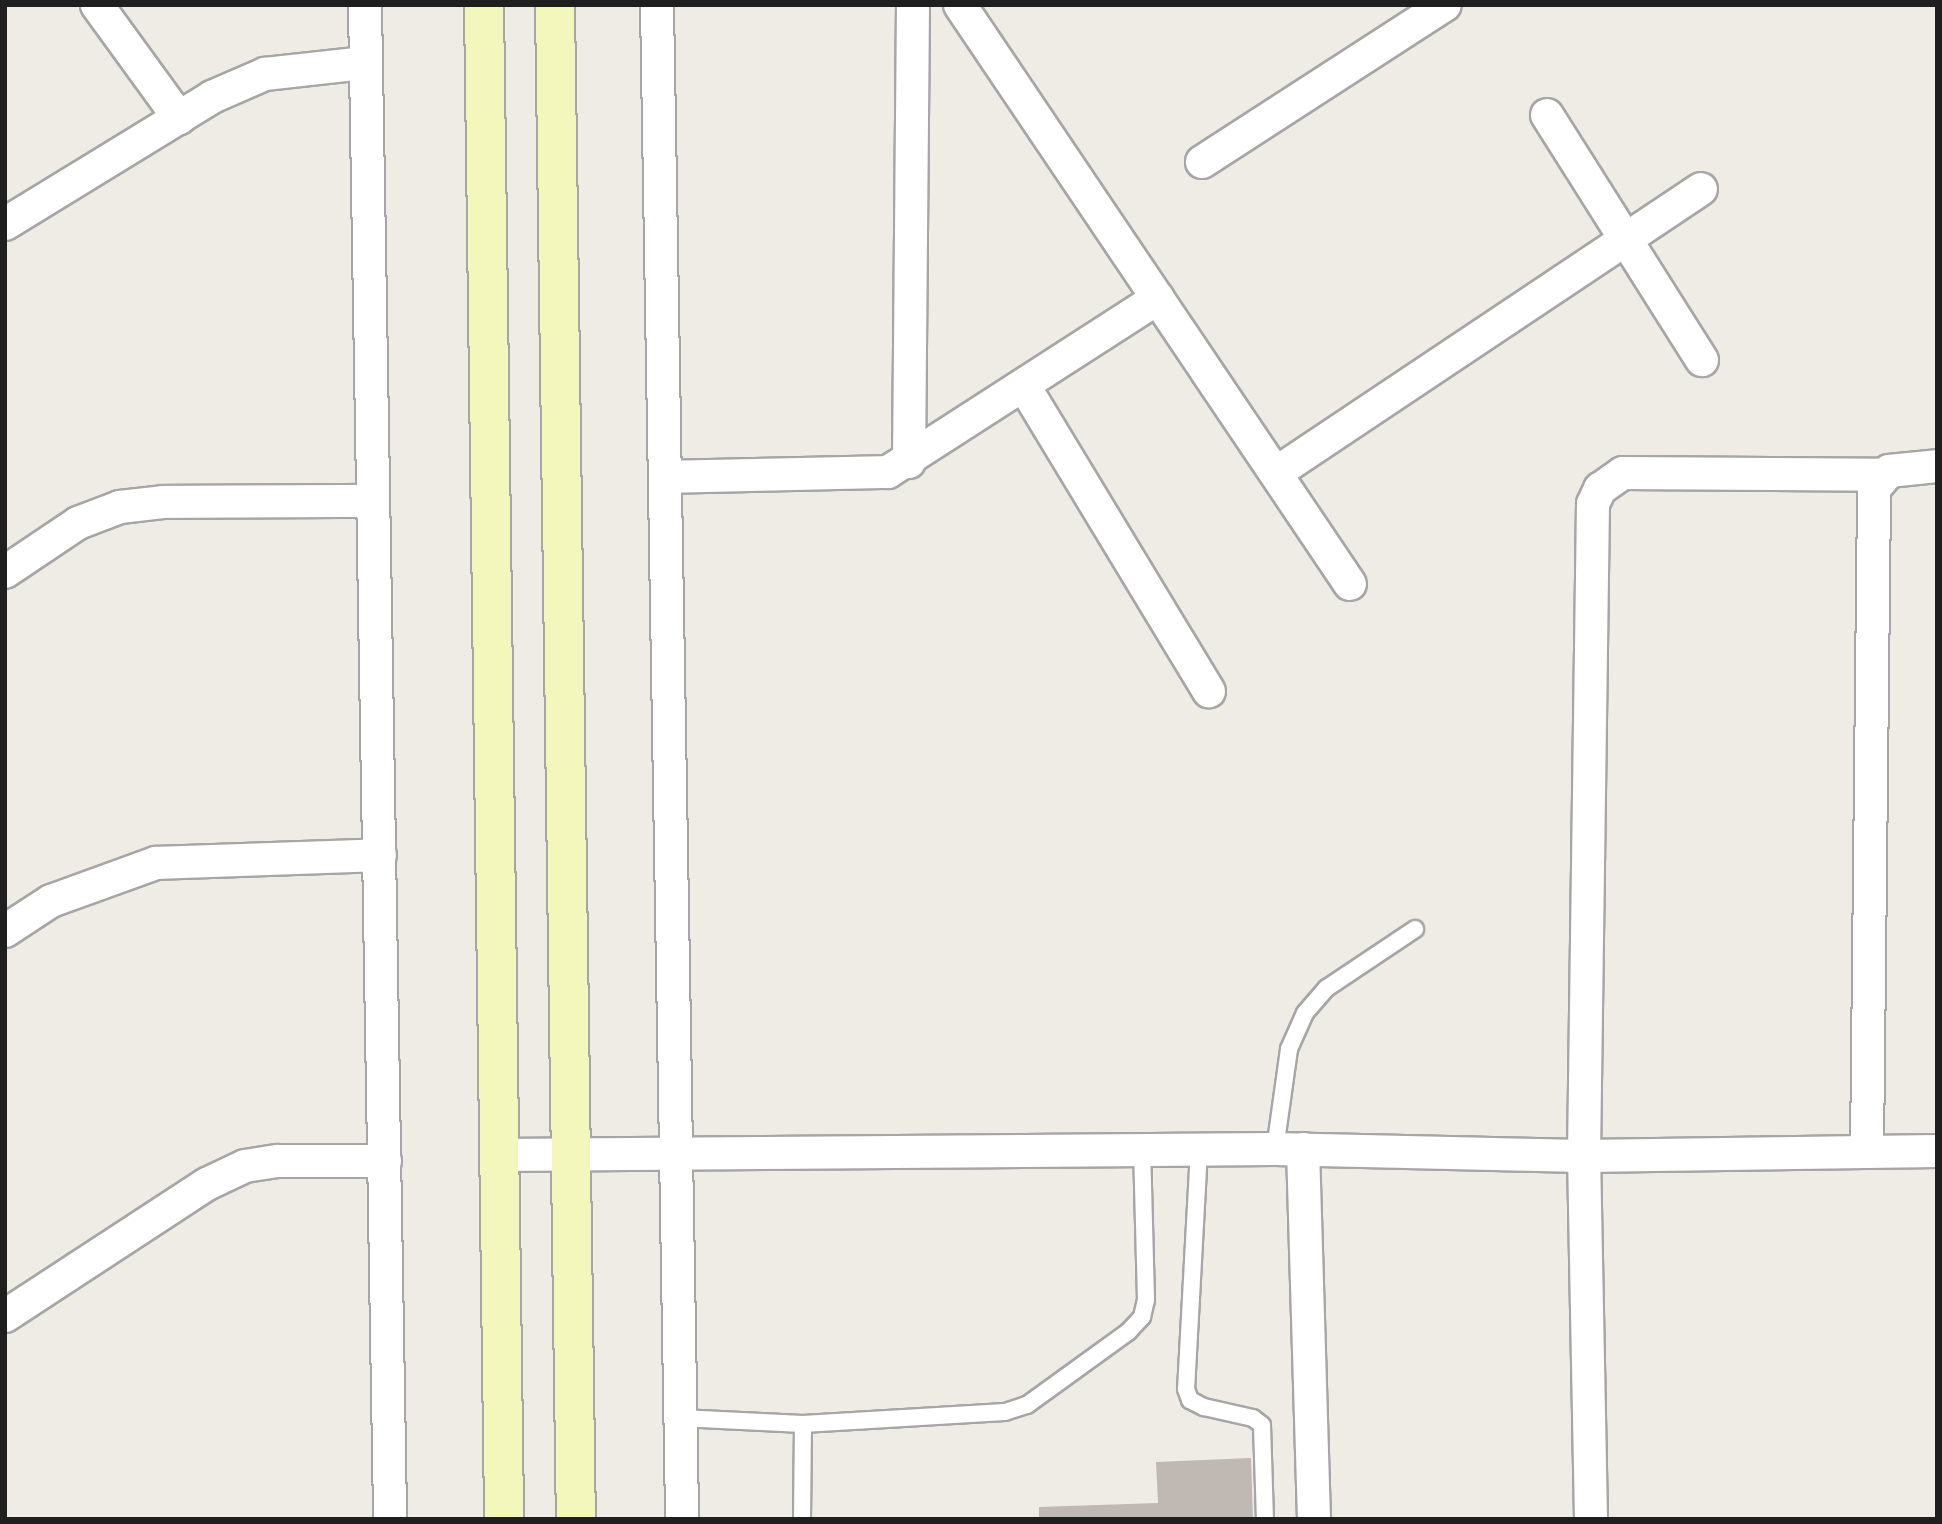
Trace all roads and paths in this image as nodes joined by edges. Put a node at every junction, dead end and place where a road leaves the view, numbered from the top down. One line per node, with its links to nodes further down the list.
1 (97, 5): 11 (street)
2 (365, 5): 9 (street)
3 (484, 5): 37 (street)
4 (555, 5): 36 (street)
5 (657, 5): 23 (street)
6 (913, 5): 19 (street)
7 (960, 5): 16 (street)
8 (1445, 5): 12 (street)
9 (365, 63): 11 (street); 24 (street)
10 (1547, 115): 15 (street)
11 (178, 118): 14 (street)
12 (1202, 162)
13 (1701, 189): 15 (street)
14 (5, 224)
15 (1626, 239): 17 (street); 21 (street)
16 (1158, 298): 18 (street); 21 (street)
17 (1702, 360)
18 (1024, 386): 19 (street); 27 (street)
19 (909, 462): 23 (street)
20 (1937, 466): 22 (street)
21 (1276, 473): 26 (street)
22 (1884, 475): 35 (street); 39 (street)
23 (667, 477): 38 (street)
24 (373, 501): 25 (street); 28 (street)
25 (5, 572)
26 (1350, 584)
27 (1209, 691)
28 (380, 855): 30 (street); 40 (street)
29 (1415, 929): 31 (lane)
30 (5, 931)
31 (1289, 1149): 32 (street); 39 (street); 50 (street)
32 (1199, 1150): 34 (street); 49 (lane)
33 (1937, 1150): 35 (street)
34 (1142, 1151): 38 (street); 43 (lane)
35 (1867, 1152): 39 (street)
36 (572, 1155): 37 (street); 38 (street); 46 (street)
37 (499, 1156): 45 (street)
38 (674, 1156): 42 (street)
39 (1584, 1156): 51 (street)
40 (384, 1161): 41 (street); 44 (street)
41 (5, 1316)
42 (680, 1418): 43 (lane); 47 (street)
43 (803, 1424): 48 (lane)
44 (390, 1519)
45 (504, 1519)
46 (576, 1519)
47 (682, 1519)
48 (802, 1519)
49 (1265, 1519)
50 (1314, 1519)
51 (1591, 1519)

